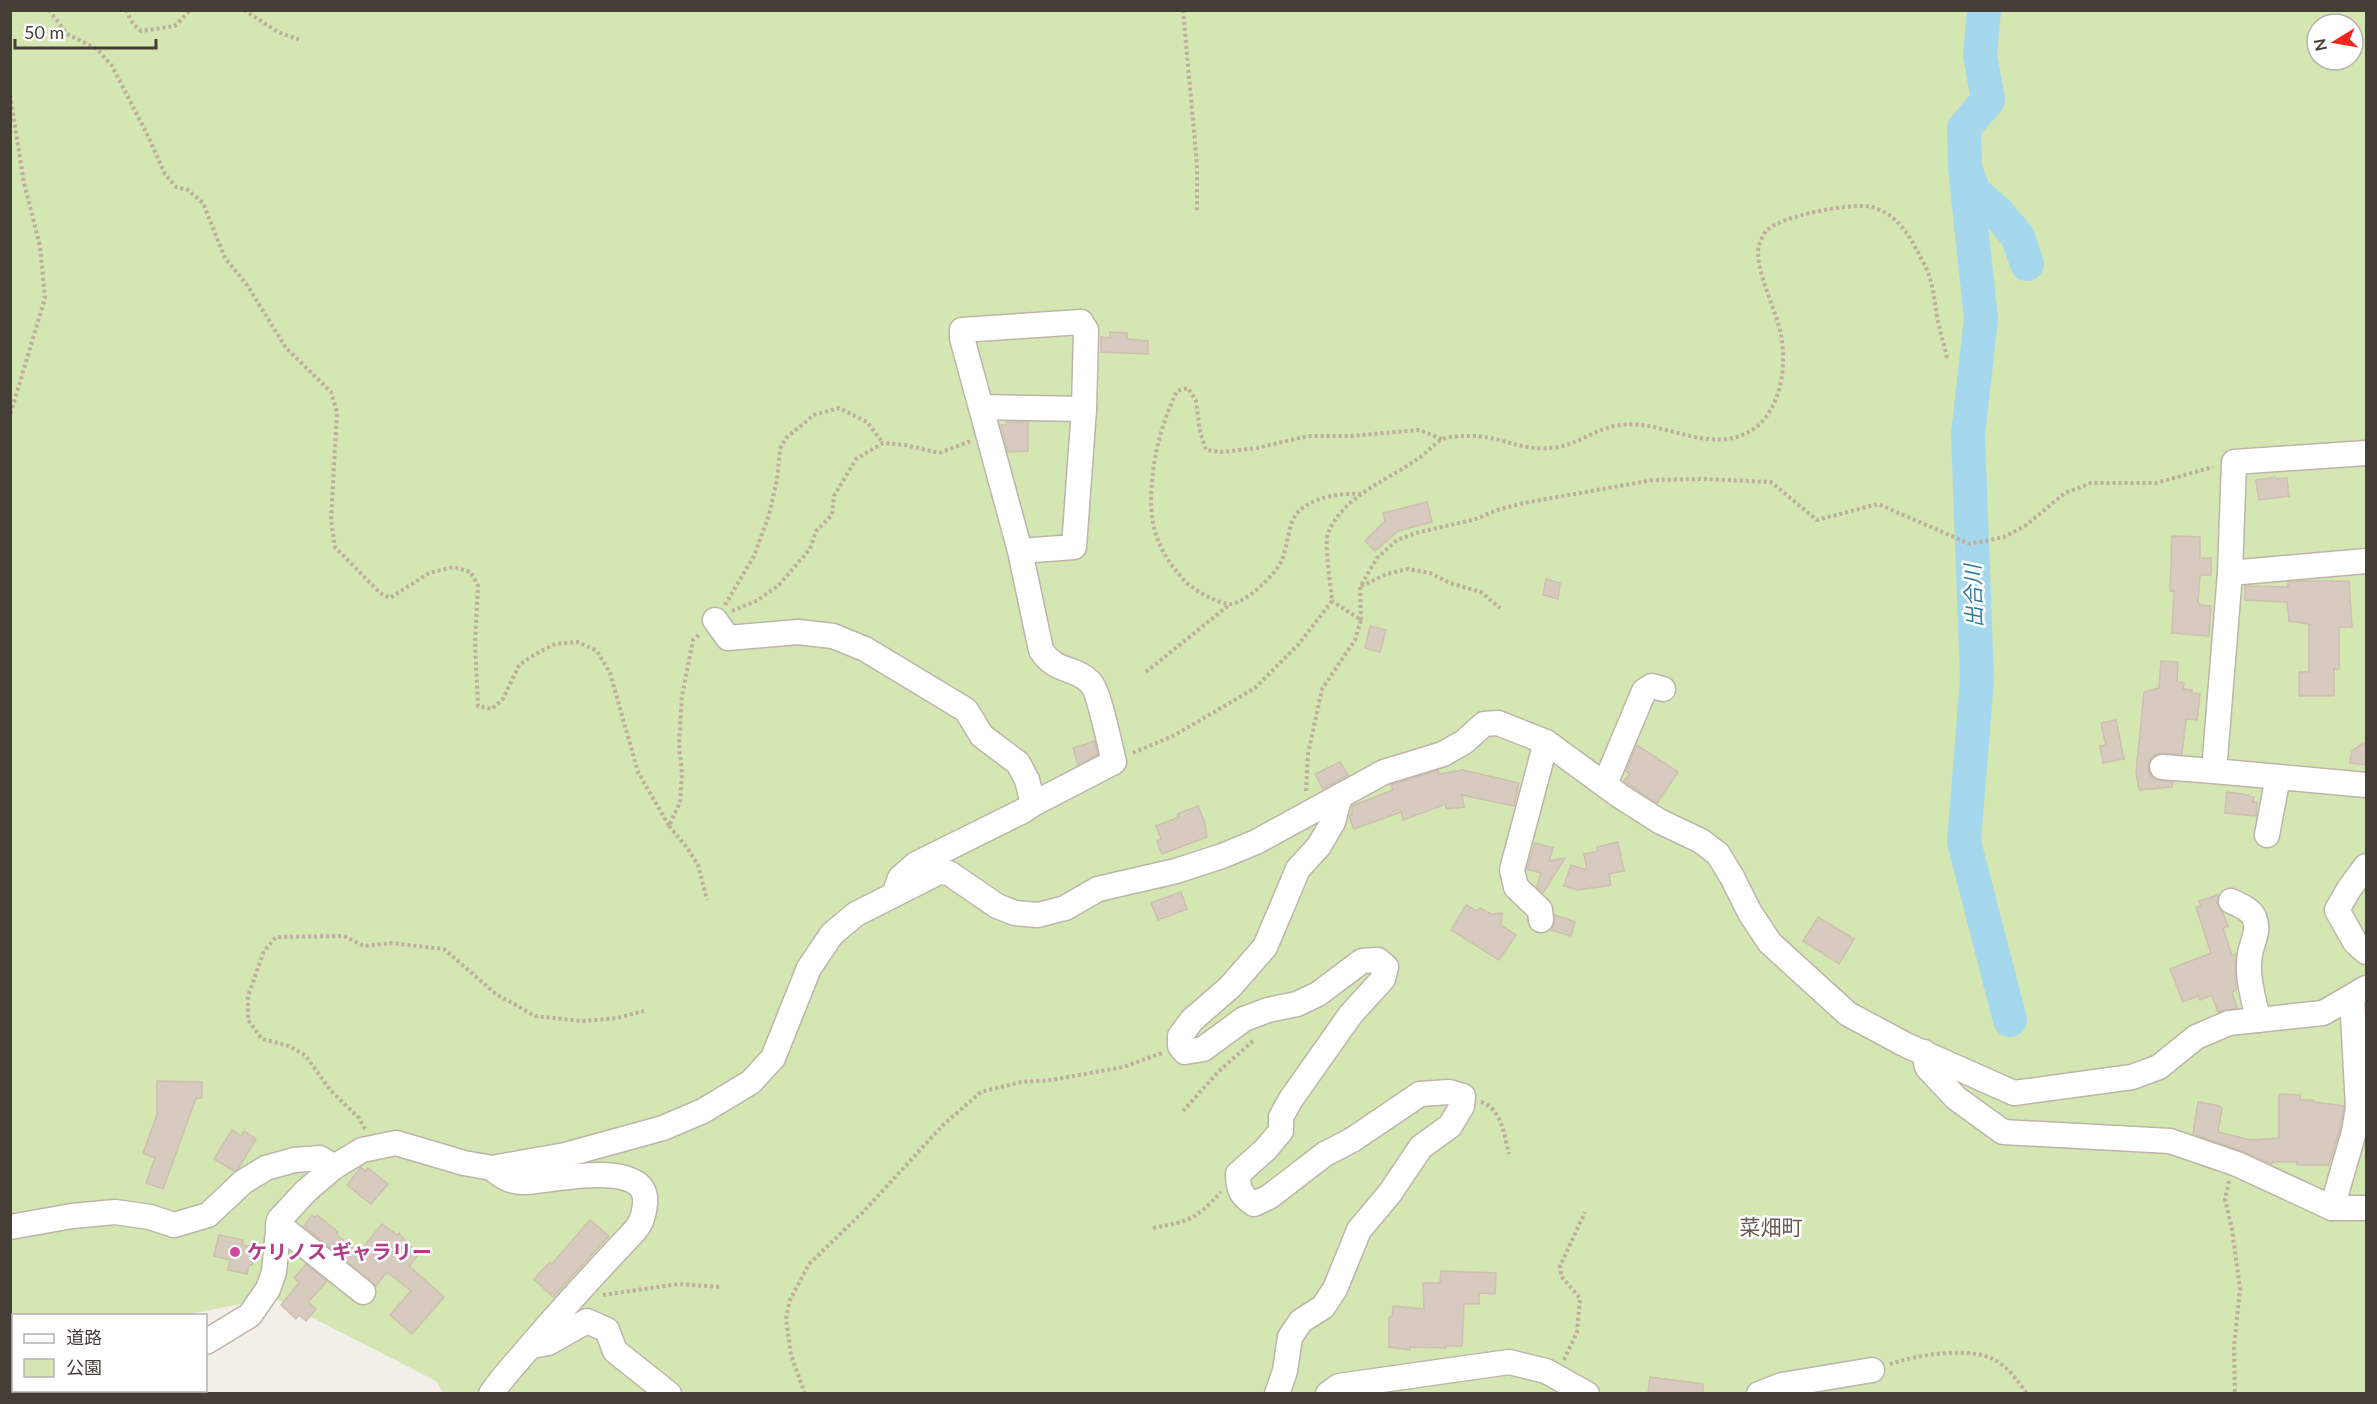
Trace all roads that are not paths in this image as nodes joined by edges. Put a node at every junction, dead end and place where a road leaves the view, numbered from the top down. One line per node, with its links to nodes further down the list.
1 (981, 407): 2 (street); 2 (street); 4 (street)
2 (1084, 409): 4 (street)
3 (2367, 453): 6 (street)
4 (1020, 552): 16 (street)
5 (2367, 561): 6 (street)
6 (2230, 573): 11 (street)
7 (715, 620): 16 (street)
8 (1663, 689): 13 (street)
9 (1546, 741): 13 (street); 15 (street); 21 (street)
10 (2162, 767): 11 (street)
11 (2214, 771): 12 (street)
12 (2278, 777): 14 (street); 17 (street)
13 (1605, 784): 25 (street)
14 (2367, 785)
15 (1340, 796): 19 (street); 38 (street)
16 (1032, 804): 19 (street)
17 (2267, 835)
18 (2367, 866): 22 (street)
19 (894, 894): 27 (street)
20 (2231, 901): 24 (street)
21 (1541, 920)
22 (2367, 952)
23 (2359, 992): 24 (street); 28 (street)
24 (2258, 1020): 25 (street)
25 (1924, 1052): 28 (street)
26 (334, 1167): 27 (street); 30 (street); 31 (street)
27 (492, 1168): 34 (street)
28 (2332, 1208): 29 (street)
29 (2367, 1208)
30 (278, 1224): 32 (street); 33 (street)
31 (10, 1227)
32 (363, 1292)
33 (207, 1341)
34 (530, 1347): 36 (street); 37 (street)
35 (1872, 1370): 41 (street)
36 (490, 1394)
37 (669, 1394)
38 (1277, 1394)
39 (1328, 1394): 40 (street)
40 (1587, 1394)
41 (1760, 1394)

